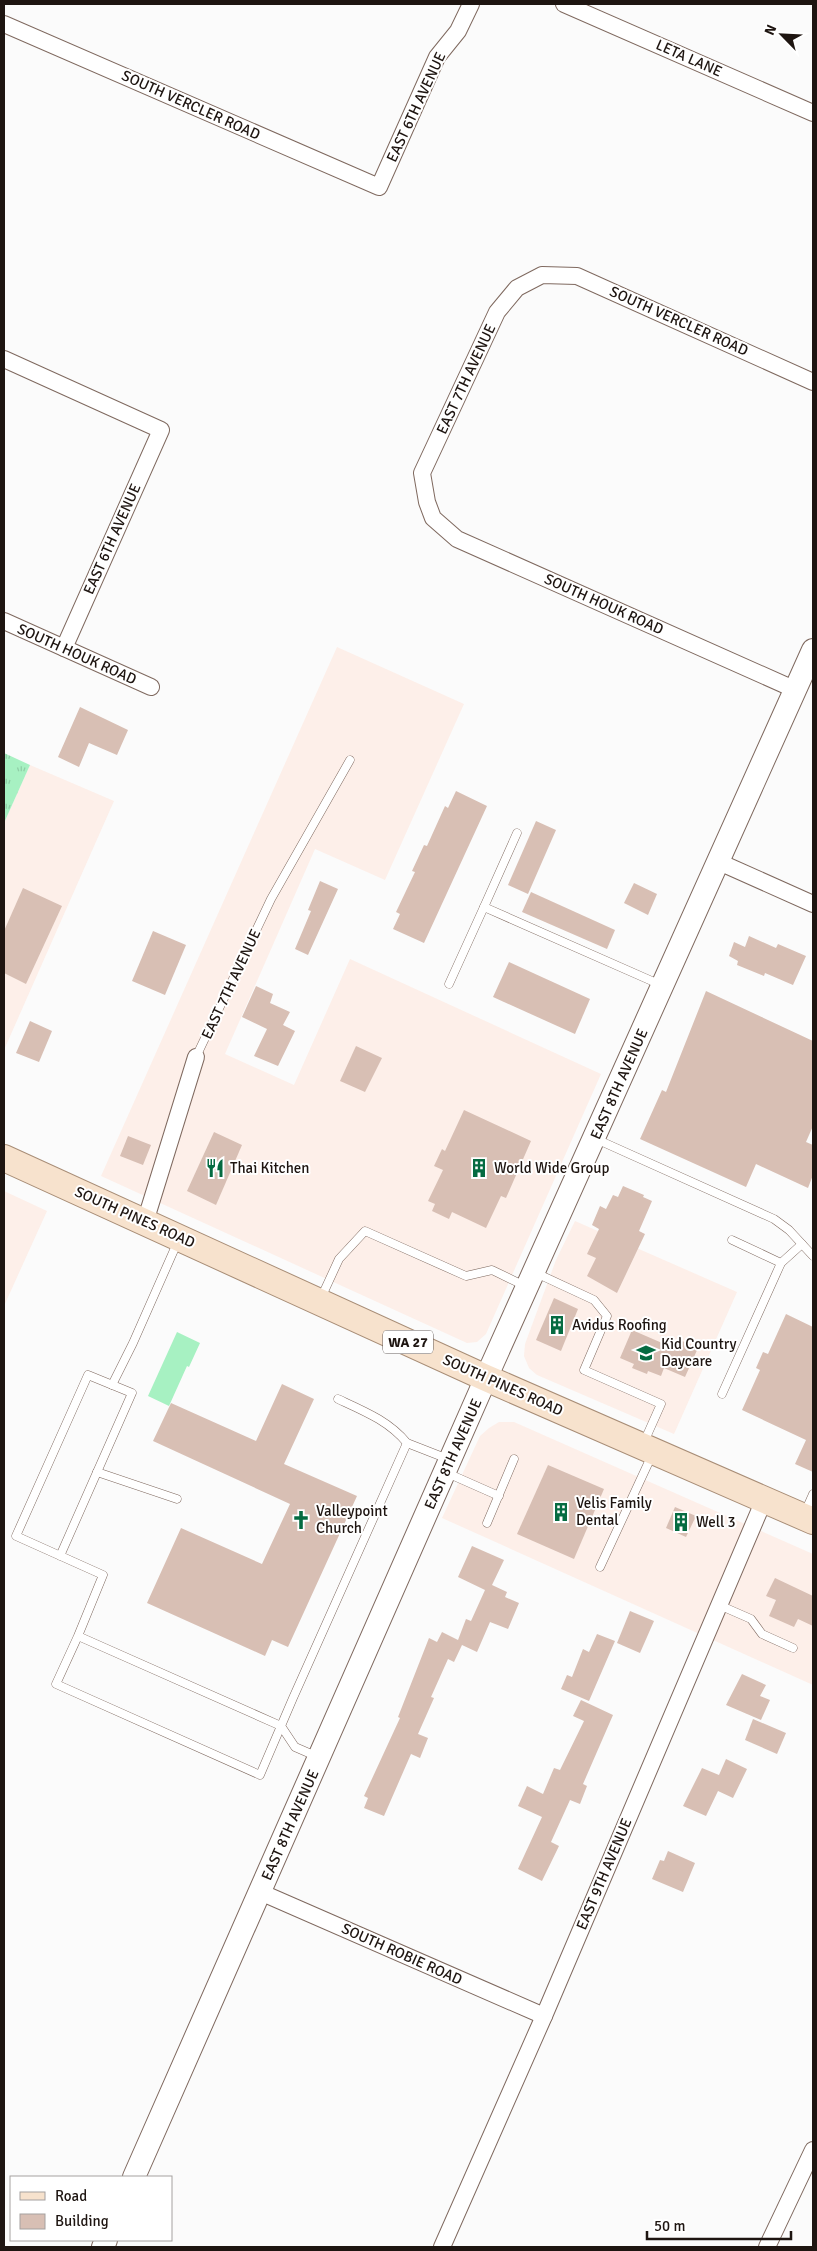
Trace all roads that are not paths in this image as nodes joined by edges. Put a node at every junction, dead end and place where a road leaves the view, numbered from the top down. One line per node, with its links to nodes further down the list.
1 (471, 4): 5 (street, EAST 6TH AVENUE)
2 (564, 4): 4 (street, LETA LANE)
3 (4, 24): 5 (street, SOUTH VERCLER ROAD)
4 (813, 113)
5 (379, 187)
6 (542, 275): 8 (street, SOUTH VERCLER ROAD); 9 (street, EAST 7TH AVENUE)
7 (4, 359): 11 (street, EAST 6TH AVENUE)
8 (813, 382)
9 (426, 502): 14 (street, SOUTH HOUK ROAD)
10 (4, 621): 11 (street, SOUTH HOUK ROAD)
11 (64, 648): 13 (street, SOUTH HOUK ROAD)
12 (813, 650): 14 (street, EAST 8TH AVENUE)
13 (151, 687)
14 (796, 690): 17 (street, EAST 8TH AVENUE)
15 (350, 760): 22 (lane, EAST 7TH AVENUE)
16 (517, 834): 19 (lane)
17 (719, 862): 18 (street); 21 (street, EAST 8TH AVENUE)
18 (813, 904)
19 (484, 907): 20 (lane); 21 (lane)
20 (449, 984)
21 (663, 986): 23 (street, EAST 8TH AVENUE)
22 (196, 1057): 25 (street, EAST 7TH AVENUE)
23 (595, 1138): 28 (lane); 31 (street, EAST 8TH AVENUE)
24 (4, 1158): 25 (main road, SOUTH PINES ROAD / WA 27)
25 (145, 1222): 26 (main road, SOUTH PINES ROAD / WA 27)
26 (179, 1238): 32 (main road, SOUTH PINES ROAD / WA 27); 34 (lane)
27 (732, 1240): 30 (lane)
28 (802, 1244): 29 (lane); 30 (lane)
29 (813, 1256)
30 (781, 1263): 35 (lane)
31 (531, 1279): 32 (lane); 33 (street, EAST 8TH AVENUE); 38 (lane)
32 (319, 1301): 33 (main road, SOUTH PINES ROAD / WA 27)
33 (486, 1378): 38 (main road, SOUTH PINES ROAD / WA 27); 40 (street, EAST 8TH AVENUE)
34 (112, 1385): 41 (lane); 47 (lane)
35 (722, 1394)
36 (338, 1400): 37 (lane)
37 (407, 1443): 40 (lane); 52 (lane)
38 (648, 1449): 44 (main road, SOUTH PINES ROAD / WA 27); 48 (lane)
39 (514, 1459): 42 (lane)
40 (447, 1466): 42 (lane); 53 (street, EAST 8TH AVENUE)
41 (97, 1472): 43 (lane); 47 (lane)
42 (498, 1496): 46 (lane)
43 (177, 1499)
44 (764, 1500): 45 (main road, SOUTH PINES ROAD / WA 27); 49 (street, EAST 9TH AVENUE)
45 (810, 1510)
46 (487, 1523)
47 (60, 1556): 50 (lane)
48 (600, 1567)
49 (719, 1606): 51 (lane); 55 (street, EAST 9TH AVENUE)
50 (78, 1636): 52 (lane); 52 (lane)
51 (793, 1648)
52 (281, 1726): 53 (lane)
53 (320, 1758): 54 (street, EAST 8TH AVENUE)
54 (260, 1892): 55 (street, SOUTH ROBIE ROAD); 57 (street, EAST 8TH AVENUE)
55 (544, 2016): 58 (street, EAST 9TH AVENUE)
56 (813, 2150): 59 (street)
57 (134, 2176)
58 (442, 2247)
59 (767, 2247)

